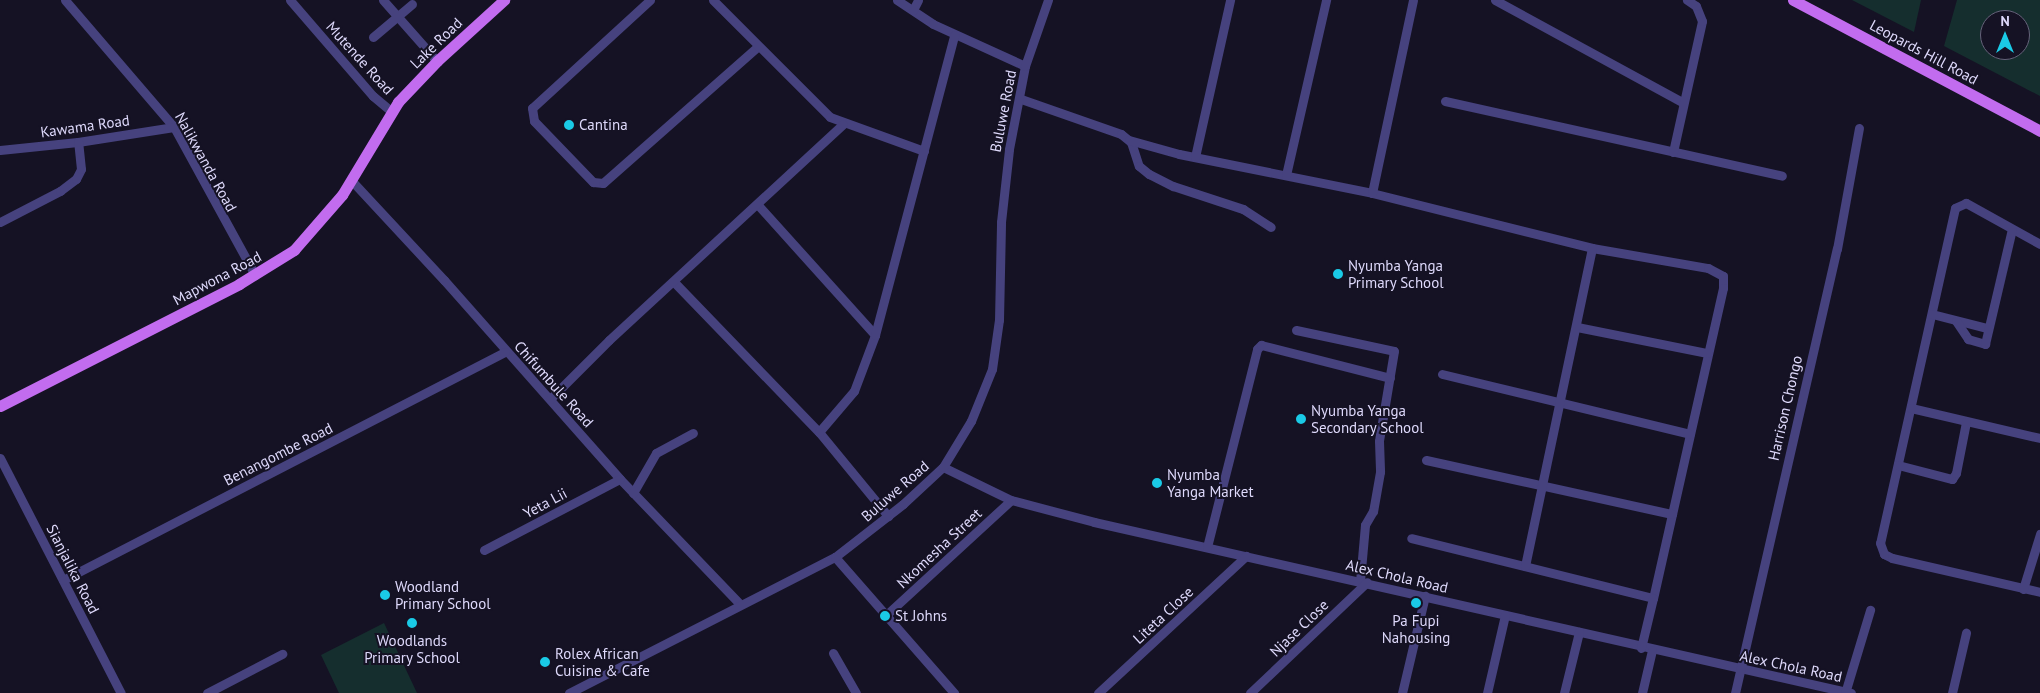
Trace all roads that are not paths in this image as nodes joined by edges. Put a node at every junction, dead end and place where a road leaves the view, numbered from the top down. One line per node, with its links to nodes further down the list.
1 (65, 0): 29 (street, Nalikwanda Road)
2 (290, 0): 27 (street, Mutende Road)
3 (383, 0): 18 (street)
4 (504, 0): 22 (main road, Lake Road)
5 (650, 0): 21 (street)
6 (713, 0): 21 (street)
7 (897, 0): 17 (street)
8 (918, 0): 17 (street)
9 (1048, 0): 23 (street, Buluwe Road)
10 (1230, 0): 37 (street)
11 (1326, 0): 38 (street)
12 (1412, 0): 41 (street)
13 (1495, 0): 26 (street)
14 (1687, 0): 26 (street)
15 (1793, 0): 31 (main road, Leopards Hill Road)
16 (412, 4): 18 (street)
17 (913, 10): 19 (street)
18 (397, 16): 20 (street); 22 (street)
19 (954, 35): 23 (street); 35 (street)
20 (373, 37)
21 (757, 47): 28 (street)
22 (437, 61): 27 (main road, Lake Road)
23 (1025, 66): 24 (street, Buluwe Road)
24 (1021, 99): 32 (street); 72 (street, Buluwe Road)
25 (1445, 101): 36 (street)
26 (1682, 102): 36 (street)
27 (391, 110): 40 (main road, Mapwona Road)
28 (843, 124): 35 (street); 42 (street)
29 (174, 127): 33 (street, Kawama Road); 48 (street, Nalikwanda Road)
30 (1859, 128): 102 (street, Harrison Chongo)
31 (2040, 131)
32 (1129, 140): 37 (street); 44 (street)
33 (78, 142): 34 (street, Kawama Road); 43 (street)
34 (0, 150)
35 (924, 151): 55 (street)
36 (1674, 152): 39 (street)
37 (1195, 157): 38 (street)
38 (1286, 175): 41 (street)
39 (1782, 176)
40 (351, 180): 48 (main road, Mapwona Road); 56 (street, Chifumbule Road)
41 (1372, 193): 47 (street)
42 (758, 205): 49 (street); 55 (street)
43 (0, 222)
44 (1271, 227)
45 (2012, 228): 46 (street); 50 (street); 53 (street)
46 (2040, 244)
47 (1592, 248): 52 (street); 57 (street)
48 (255, 275): 62 (main road, Mapwona Road)
49 (674, 282): 60 (street); 65 (street)
50 (1932, 314): 51 (street); 63 (street)
51 (1956, 321): 53 (street); 53 (street)
52 (1577, 327): 57 (street); 61 (street)
53 (1987, 328)
54 (1296, 330): 59 (street)
55 (875, 335): 65 (street)
56 (505, 352): 60 (street, Chifumbule Road); 86 (street, Benangombe Road)
57 (1706, 353): 67 (street)
58 (1442, 374): 61 (street)
59 (1390, 378): 81 (street); 87 (street)
60 (550, 400): 73 (street, Chifumbule Road)
61 (1561, 405): 67 (street); 74 (street)
62 (0, 406)
63 (1911, 408): 64 (street); 71 (street)
64 (1966, 422): 68 (street); 71 (street)
65 (819, 432): 78 (street)
66 (693, 433): 75 (street)
67 (1690, 434): 77 (street)
68 (2040, 438)
69 (0, 458): 86 (street, Sianjalika Road)
70 (1426, 460): 74 (street)
71 (1898, 465): 88 (street)
72 (943, 468): 76 (street, Alex Chola Road); 78 (street, Buluwe Road)
73 (620, 479): 75 (street, Chifumbule Road); 82 (street, Yeta Lii)
74 (1542, 486): 77 (street); 85 (street)
75 (633, 493): 92 (street, Chifumbule Road)
76 (1011, 500): 81 (street, Alex Chola Road); 95 (street, Nkomesha Street)
77 (1672, 514): 91 (street)
78 (888, 516): 84 (street, Buluwe Road)
79 (2040, 534): 88 (street)
80 (1411, 538): 85 (street)
81 (1206, 547): 83 (street, Alex Chola Road)
82 (484, 550)
83 (1246, 556): 87 (street, Alex Chola Road); 108 (street, Liteta Close)
84 (835, 557): 92 (street, Buluwe Road); 95 (street)
85 (1526, 566): 91 (street)
86 (63, 580): 103 (street, Sianjalika Road)
87 (1363, 582): 90 (street, Alex Chola Road); 109 (street, Njase Close)
88 (2023, 589): 89 (street)
89 (2040, 592)
90 (1425, 596): 94 (street, Alex Chola Road); 110 (street)
91 (1653, 598): 98 (street)
92 (740, 604): 105 (street, Buluwe Road)
93 (1870, 610): 115 (street)
94 (1505, 614): 96 (street, Alex Chola Road); 111 (street)
95 (885, 616): 107 (street)
96 (1579, 632): 98 (street, Alex Chola Road); 112 (street)
97 (1966, 633): 116 (street)
98 (1641, 648): 99 (street, Alex Chola Road)
99 (1652, 650): 102 (street, Alex Chola Road); 113 (street)
100 (833, 653): 106 (street)
101 (282, 654): 104 (street)
102 (1740, 669): 114 (street, Harrison Chongo); 115 (street, Alex Chola Road)
103 (121, 693)
104 (206, 693)
105 (569, 693)
106 (856, 693)
107 (954, 693)
108 (1098, 693)
109 (1250, 693)
110 (1402, 693)
111 (1487, 693)
112 (1564, 693)
113 (1642, 693)
114 (1735, 693)
115 (1847, 693)
116 (1952, 693)

